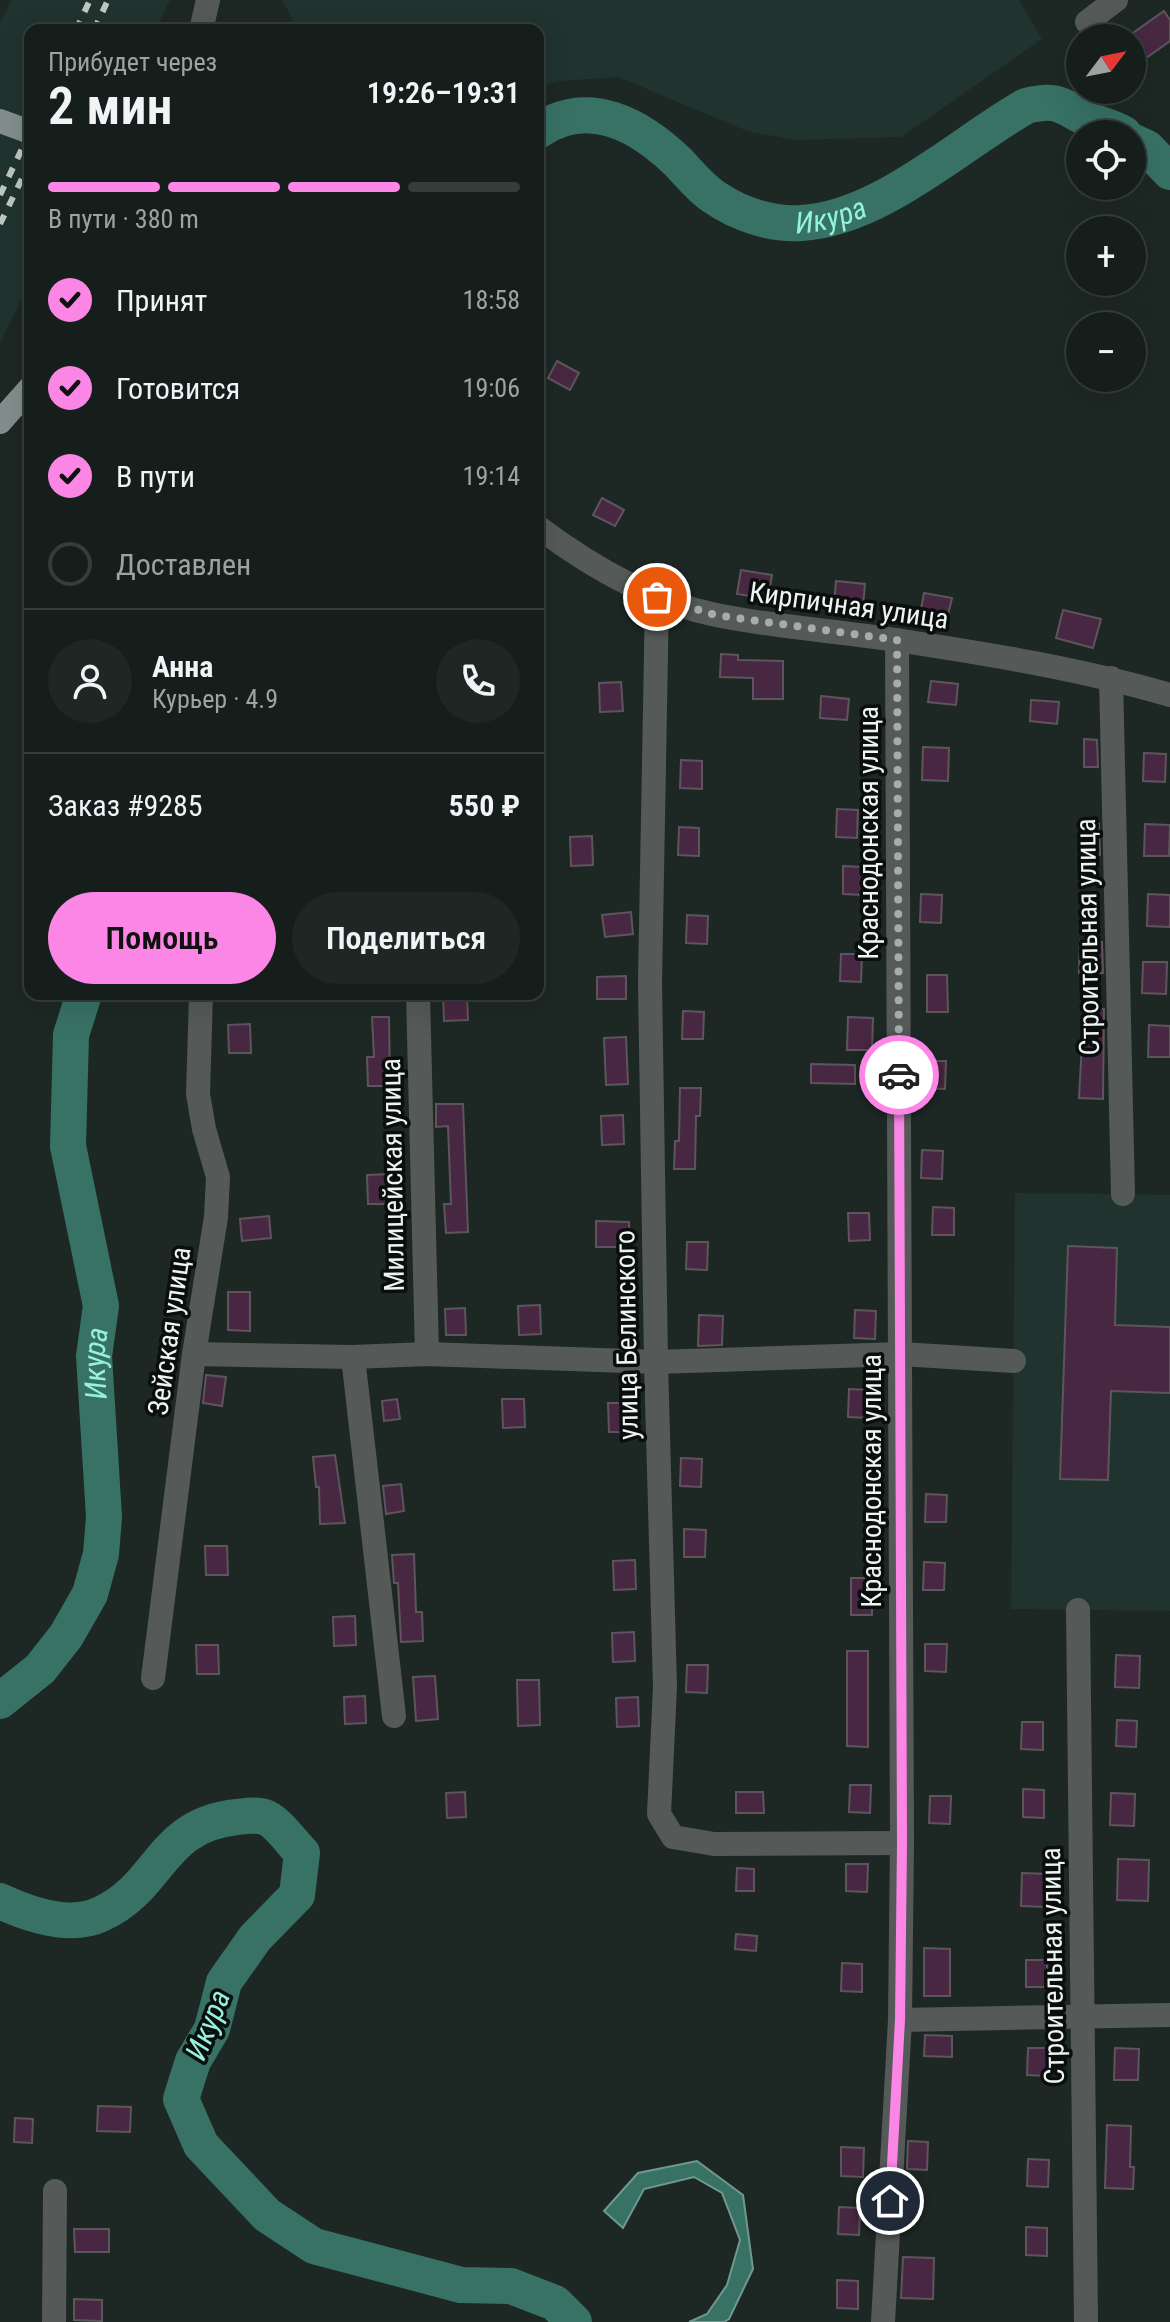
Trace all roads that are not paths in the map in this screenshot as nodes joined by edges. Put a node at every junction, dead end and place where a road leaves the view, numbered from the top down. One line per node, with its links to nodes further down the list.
1 (208, 0): 4 (street)
2 (1116, 0): 3 (street)
3 (1087, 22)
4 (202, 24)
5 (0, 121): 6 (main road)
6 (24, 130)
7 (24, 395): 8 (main road)
8 (0, 422)
9 (544, 531): 10 (street, Кирпичная улица)
10 (657, 597): 11 (street, Кирпичная улица); 22 (street, улица Белинского)
11 (897, 640): 12 (street, Кирпичная улица); 19 (street, Краснодонская улица)
12 (1111, 678): 13 (street, Кирпичная улица); 16 (street, Строительная улица)
13 (1170, 695)
14 (201, 1000): 17 (street, Зейская улица)
15 (418, 1000): 18 (street, Милицейская улица)
16 (1123, 1194)
17 (194, 1354): 20 (street); 24 (street, Зейская улица)
18 (427, 1354): 20 (street); 22 (street)
19 (901, 1354): 21 (street); 22 (street); 26 (street, Краснодонская улица)
20 (353, 1357): 25 (street)
21 (1014, 1361)
22 (656, 1362): 26 (street, улица Белинского)
23 (1078, 1610): 28 (street, Строительная улица)
24 (153, 1678)
25 (394, 1716)
26 (902, 1843): 29 (street, Краснодонская улица)
27 (1170, 2015): 28 (street)
28 (1082, 2017): 29 (street); 33 (street, Строительная улица)
29 (900, 2020): 32 (street, Краснодонская улица)
30 (55, 2191): 31 (street)
31 (54, 2322)
32 (883, 2322)
33 (1086, 2322)

